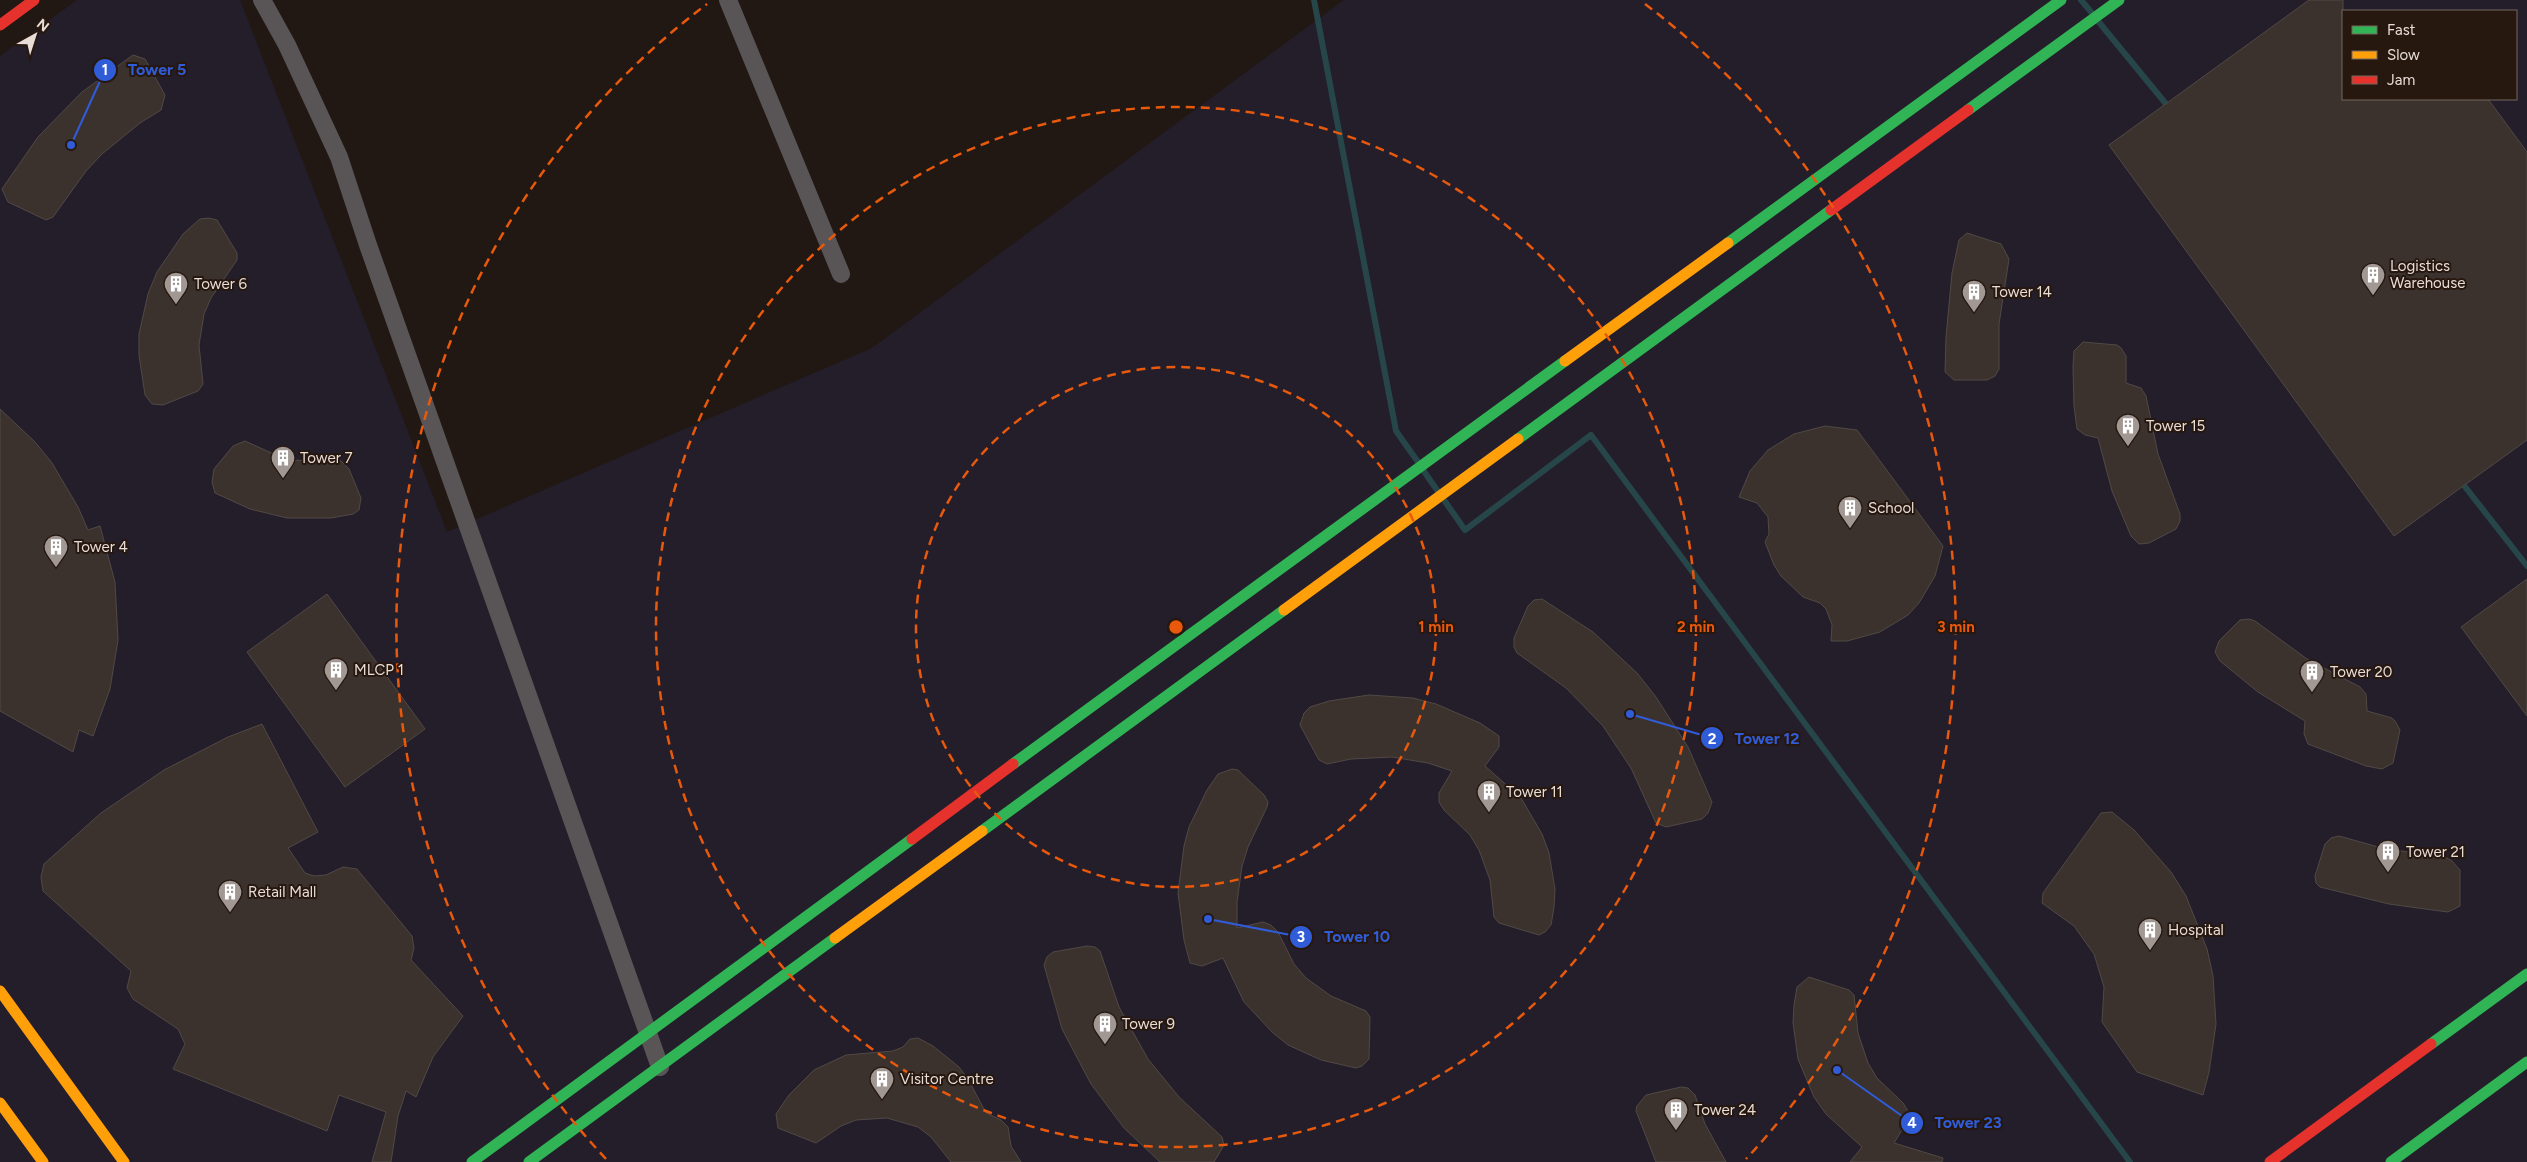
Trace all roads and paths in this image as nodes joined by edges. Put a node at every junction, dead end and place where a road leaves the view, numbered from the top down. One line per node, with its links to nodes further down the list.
1 (34, 0): 6 (street)
2 (262, 0): 10 (street)
3 (728, 0): 7 (street)
4 (2061, 0): 10 (street)
5 (2119, 0): 12 (street)
6 (0, 25)
7 (841, 274)
8 (2527, 974): 18 (street)
9 (0, 991): 15 (street)
10 (646, 1034): 12 (street); 16 (street)
11 (2527, 1062): 19 (street)
12 (660, 1066): 17 (street)
13 (0, 1103): 14 (street)
14 (43, 1162)
15 (124, 1162)
16 (472, 1162)
17 (529, 1162)
18 (2270, 1162)
19 (2391, 1162)

